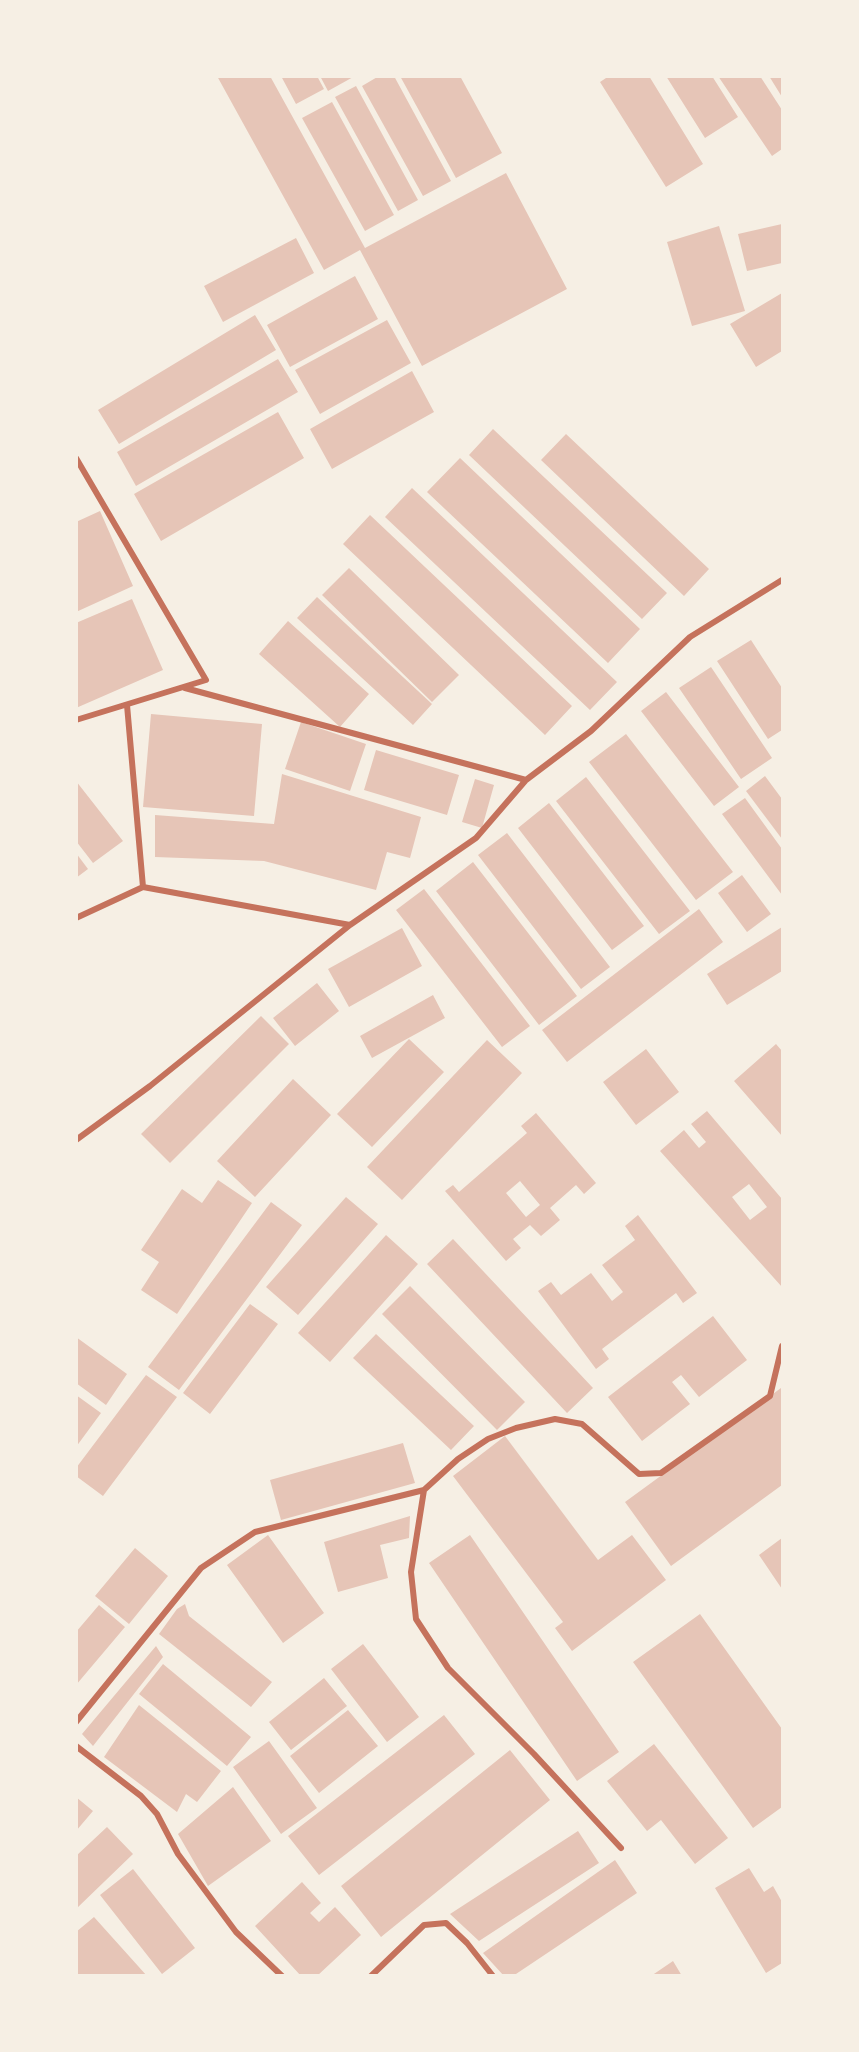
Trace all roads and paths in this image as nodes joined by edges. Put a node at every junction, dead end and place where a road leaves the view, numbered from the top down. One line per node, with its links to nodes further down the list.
1 (76, 458): 3 (street)
2 (783, 580): 6 (street)
3 (182, 687): 4 (street); 6 (street)
4 (127, 705): 5 (street); 7 (street)
5 (76, 720)
6 (526, 780): 9 (street)
7 (143, 887): 8 (street); 9 (street)
8 (76, 918)
9 (350, 925): 10 (street)
10 (76, 1140)
11 (782, 1346): 12 (street)
12 (424, 1490): 13 (street); 15 (street)
13 (76, 1722)
14 (76, 1746): 16 (street)
15 (621, 1848)
16 (282, 1976)
17 (371, 1976): 18 (street)
18 (493, 1976)

